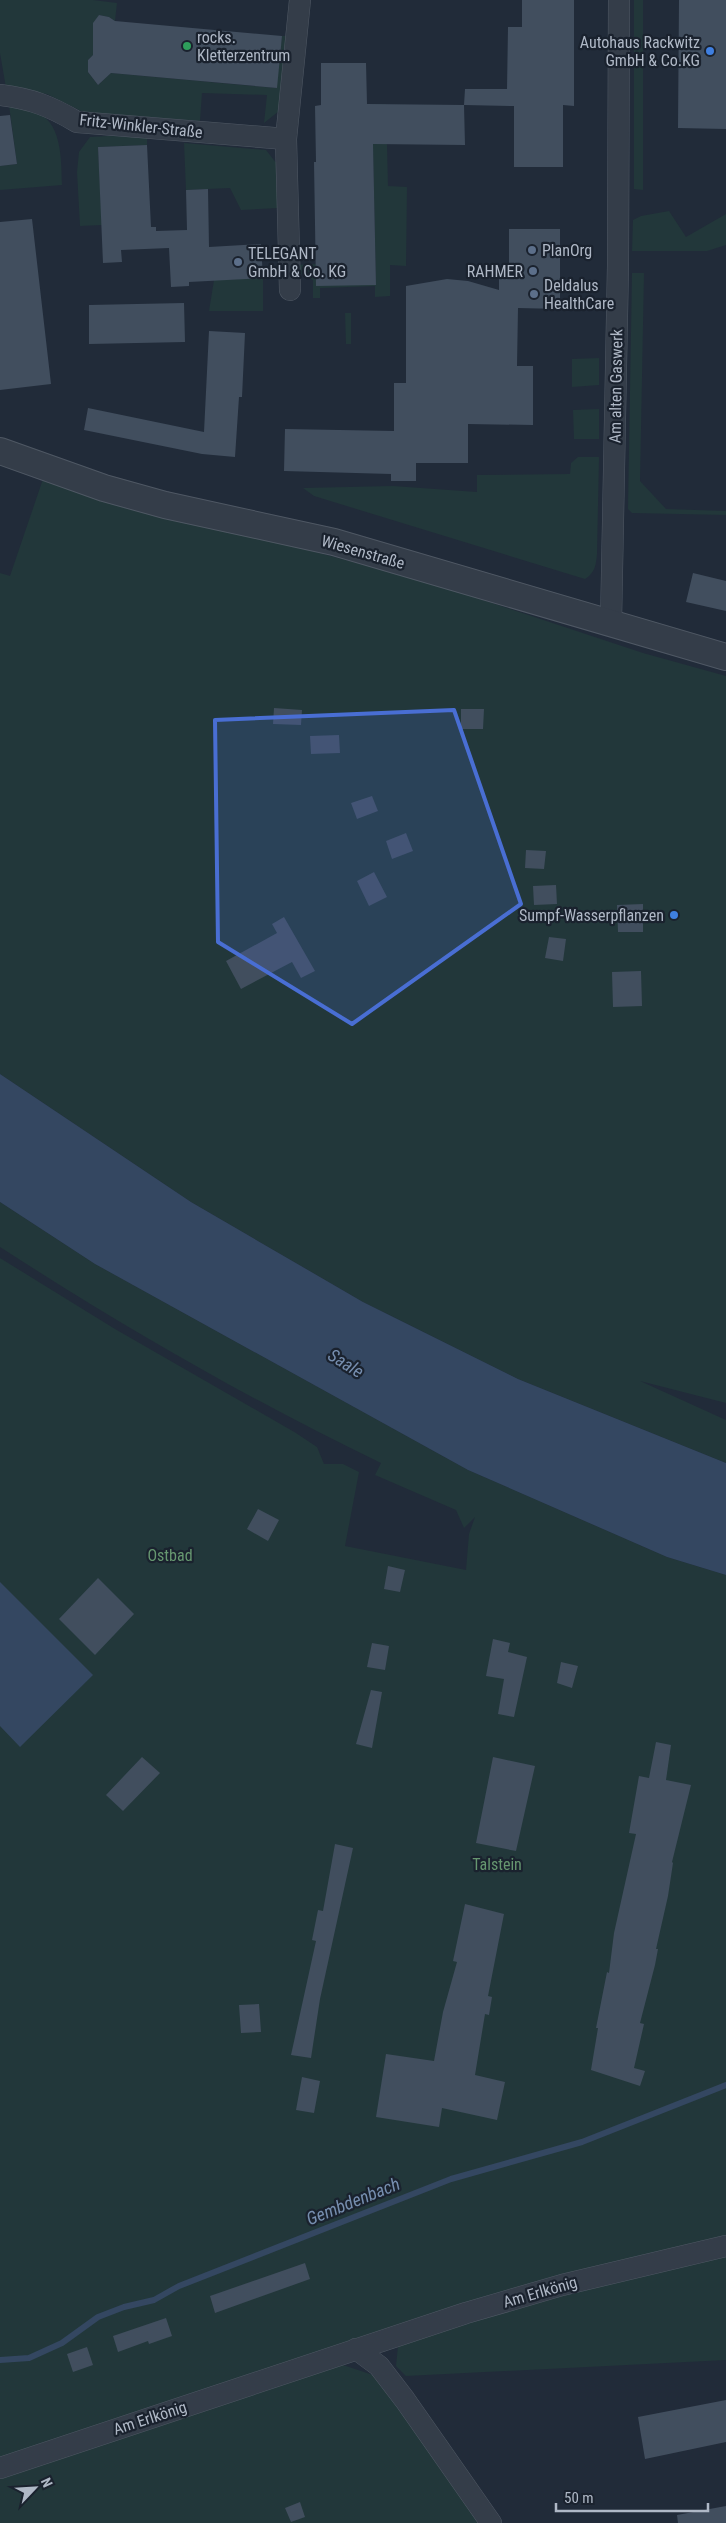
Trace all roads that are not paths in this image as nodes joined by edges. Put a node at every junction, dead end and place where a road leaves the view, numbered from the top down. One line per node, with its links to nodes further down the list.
1 (300, 0): 4 (street)
2 (619, 0): 7 (street, Am alten Gaswerk)
3 (0, 96): 4 (street, Fritz-Winkler-Straße)
4 (286, 140): 5 (street)
5 (290, 290)
6 (0, 450): 7 (street, Wiesenstraße)
7 (611, 623): 8 (street, Wiesenstraße)
8 (726, 658)
9 (726, 2246): 10 (street, Am Erlkönig)
10 (356, 2349): 11 (street, Am Erlkönig); 12 (street)
11 (0, 2468)
12 (491, 2523)

